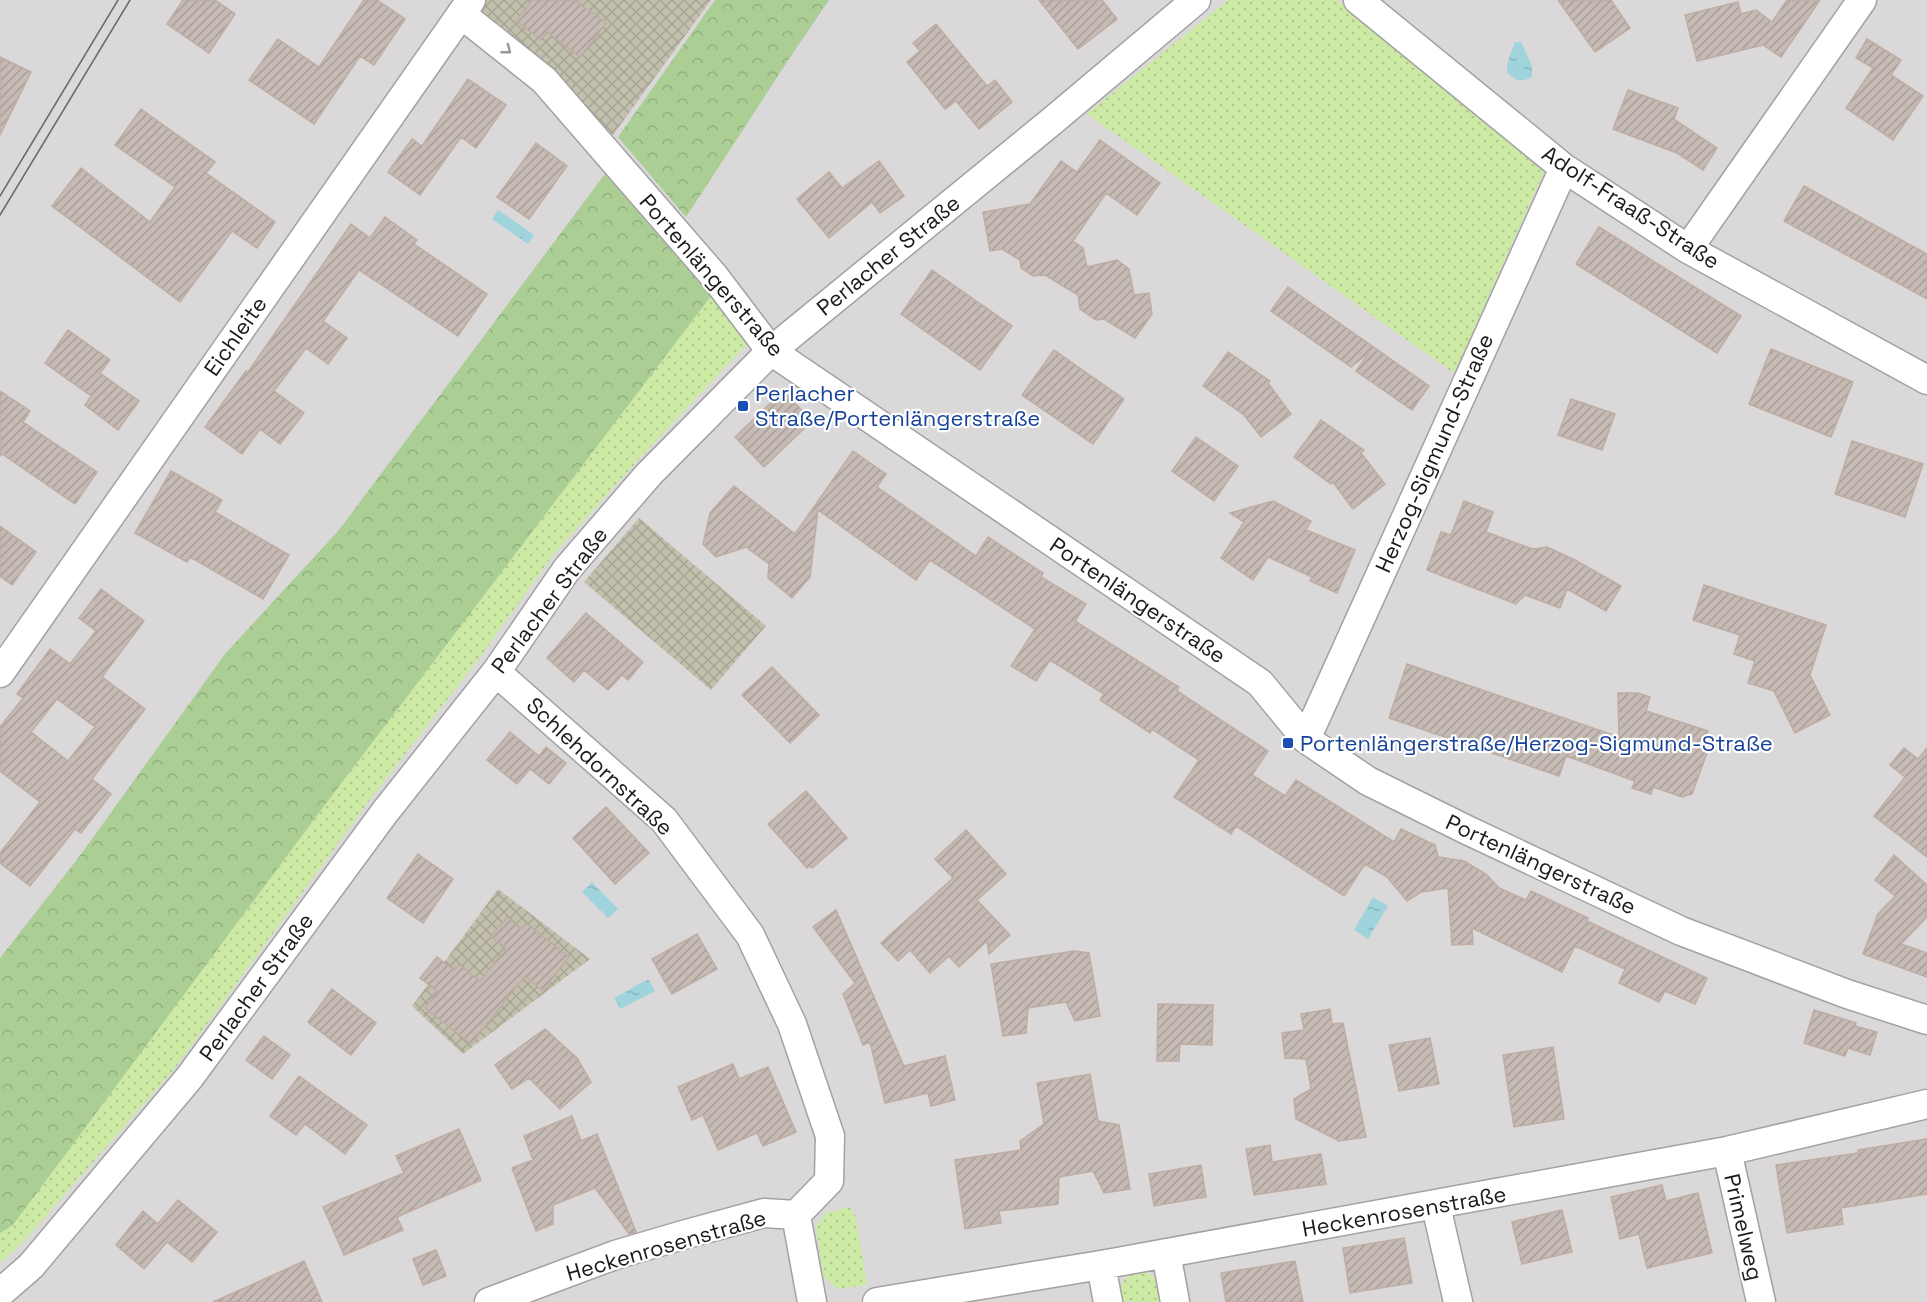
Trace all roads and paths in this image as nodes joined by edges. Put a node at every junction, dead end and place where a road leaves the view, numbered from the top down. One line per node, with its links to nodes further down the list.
1 (1196, 0): 7 (street, Perlacher Straße)
2 (1358, 0): 5 (street, Adolf-Fraaß-Straße)
3 (1862, 0): 6 (street)
4 (466, 7): 7 (street, Portenlängerstraße, one-way to 7); 10 (street, Eichleite)
5 (1564, 168): 6 (street, Adolf-Fraaß-Straße); 11 (street, Herzog-Sigmund-Straße)
6 (1689, 249): 8 (street, Adolf-Fraaß-Straße)
7 (771, 351): 9 (street, Perlacher Straße); 11 (street, Portenlängerstraße)
8 (1927, 380)
9 (496, 672): 16 (street, Schlehdornstraße); 19 (street, Perlacher Straße)
10 (0, 673)
11 (1306, 739): 12 (street, Portenlängerstraße)
12 (1927, 1020)
13 (1927, 1104): 14 (street, Heckenrosenstraße)
14 (1727, 1151): 15 (street, Heckenrosenstraße); 26 (street, Primelweg)
15 (1436, 1206): 17 (street, Heckenrosenstraße); 25 (street)
16 (796, 1215): 20 (street, Heckenrosenstraße); 21 (street, Heckenrosenstraße)
17 (1167, 1253): 18 (street, Heckenrosenstraße); 24 (street)
18 (1101, 1265): 22 (street, Heckenrosenstraße); 23 (street)
19 (0, 1293)
20 (489, 1302)
21 (812, 1302)
22 (877, 1302)
23 (1108, 1302)
24 (1175, 1302)
25 (1458, 1302)
26 (1761, 1302)

